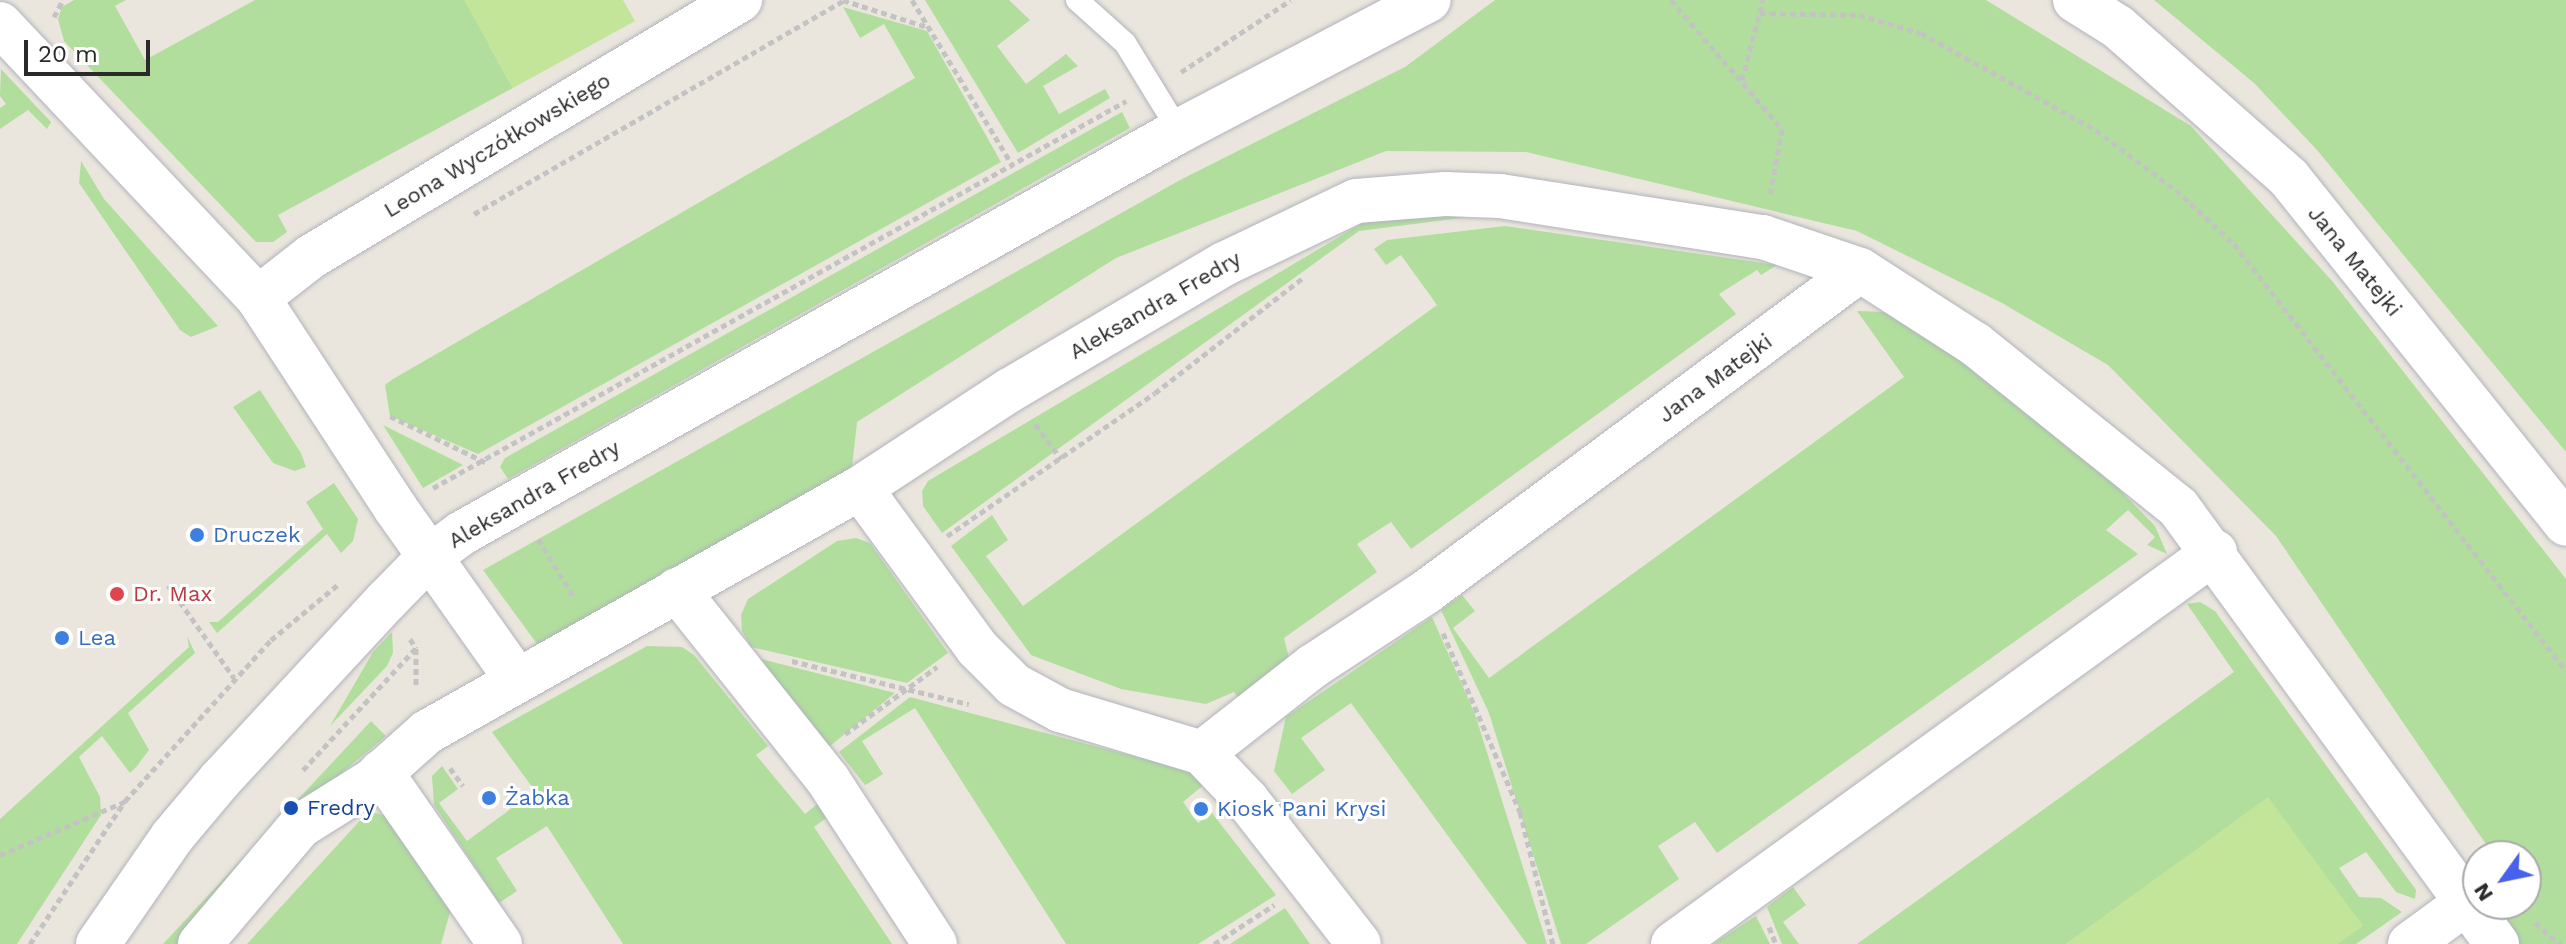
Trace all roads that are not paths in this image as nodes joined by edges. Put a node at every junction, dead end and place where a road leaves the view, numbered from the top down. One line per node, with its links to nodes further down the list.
1 (15, 0): 7 (street)
2 (740, 0): 12 (street, Leona Wyczółkowskiego)
3 (1077, 0): 10 (lane)
4 (1391, 0): 9 (street, Aleksandra Fredry)
5 (1429, 0): 9 (street, Aleksandra Fredry)
6 (2075, 0): 14 (street, Jana Matejki)
7 (0, 14)
8 (0, 24): 12 (street)
9 (1354, 38): 10 (street, Aleksandra Fredry)
10 (1179, 131): 16 (street, Aleksandra Fredry)
11 (1860, 270): 13 (street, Aleksandra Fredry); 15 (street); 19 (street, Jana Matejki)
12 (258, 298): 16 (street)
13 (860, 488): 17 (street, Aleksandra Fredry); 19 (street)
14 (2566, 524)
15 (2215, 552): 21 (street); 29 (street)
16 (429, 557): 18 (street, Aleksandra Fredry); 24 (street, Aleksandra Fredry)
17 (677, 590): 18 (street, Aleksandra Fredry); 27 (street)
18 (517, 680): 20 (street, Aleksandra Fredry)
19 (1202, 753): 28 (street)
20 (381, 772): 25 (street, Aleksandra Fredry); 26 (street)
21 (2462, 897)
22 (2462, 906): 30 (street)
23 (2479, 920): 31 (street)
24 (98, 944)
25 (200, 944)
26 (500, 944)
27 (935, 944)
28 (1359, 944)
29 (1673, 944)
30 (2410, 944)
31 (2497, 944)

